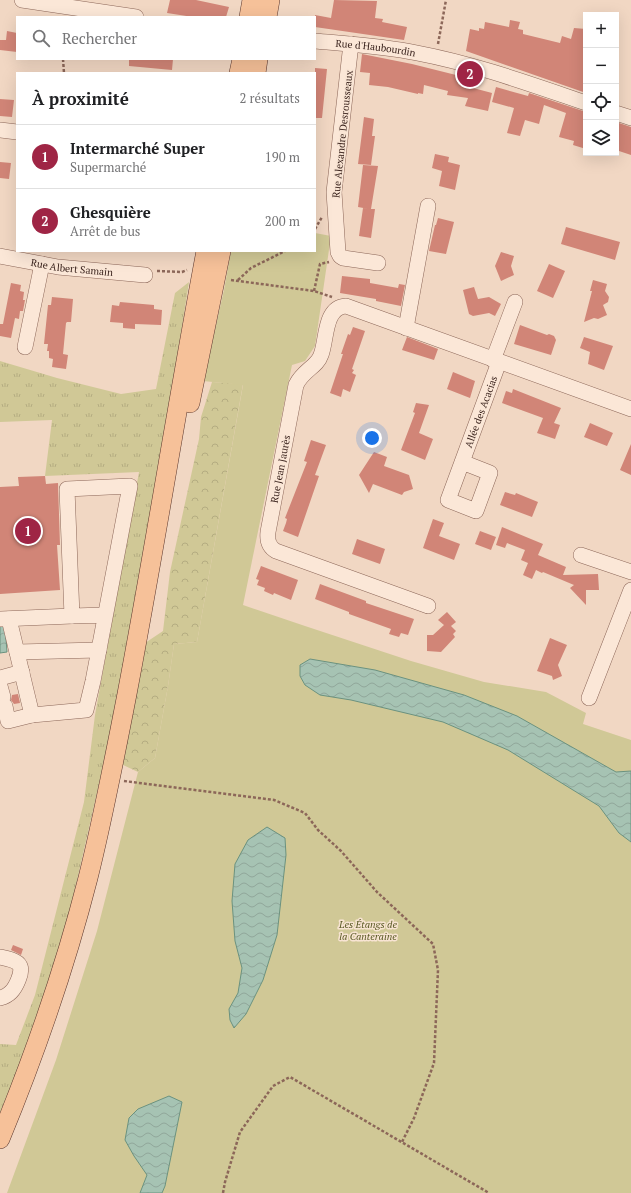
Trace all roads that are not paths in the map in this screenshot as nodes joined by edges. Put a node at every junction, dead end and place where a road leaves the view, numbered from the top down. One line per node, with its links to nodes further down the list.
1 (22, 0): 4 (street)
2 (252, 0): 5 (main road)
3 (270, 0): 6 (main road)
4 (129, 16)
5 (249, 16)
6 (267, 16)
7 (316, 41): 8 (street, Rue d'Haubourdin)
8 (351, 44): 13 (street, Rue d'Haubourdin); 21 (street, Rue Alexandre Desrousseaux)
9 (242, 60): 11 (main road)
10 (258, 60): 12 (main road)
11 (239, 72)
12 (256, 72)
13 (583, 102)
14 (619, 114): 15 (street)
15 (631, 118)
16 (0, 130): 17 (street)
17 (16, 132)
18 (428, 206): 26 (street)
19 (221, 252): 23 (main road)
20 (0, 256): 22 (street, Rue Albert Samain)
21 (378, 263)
22 (42, 264): 24 (street, Rue Albert Samain); 27 (street)
23 (208, 264): 47 (main road)
24 (146, 275)
25 (515, 302): 28 (street, Allée des Acacias)
26 (406, 328): 28 (street); 34 (street, Rue Jean Jaurès)
27 (25, 347)
28 (496, 361): 29 (street); 30 (street, Allée des Acacias)
29 (631, 409)
30 (462, 462)
31 (581, 555): 32 (street)
32 (631, 572)
33 (631, 590): 42 (street)
34 (428, 606)
35 (105, 615): 36 (street); 36 (street); 38 (street)
36 (72, 616): 37 (street)
37 (5, 619): 39 (street)
38 (99, 650): 39 (street); 44 (street)
39 (17, 652): 40 (street)
40 (22, 672): 41 (street); 44 (street)
41 (0, 678)
42 (588, 698)
43 (3, 707): 44 (street)
44 (32, 715)
45 (0, 957): 46 (street)
46 (0, 998)
47 (0, 1139)

